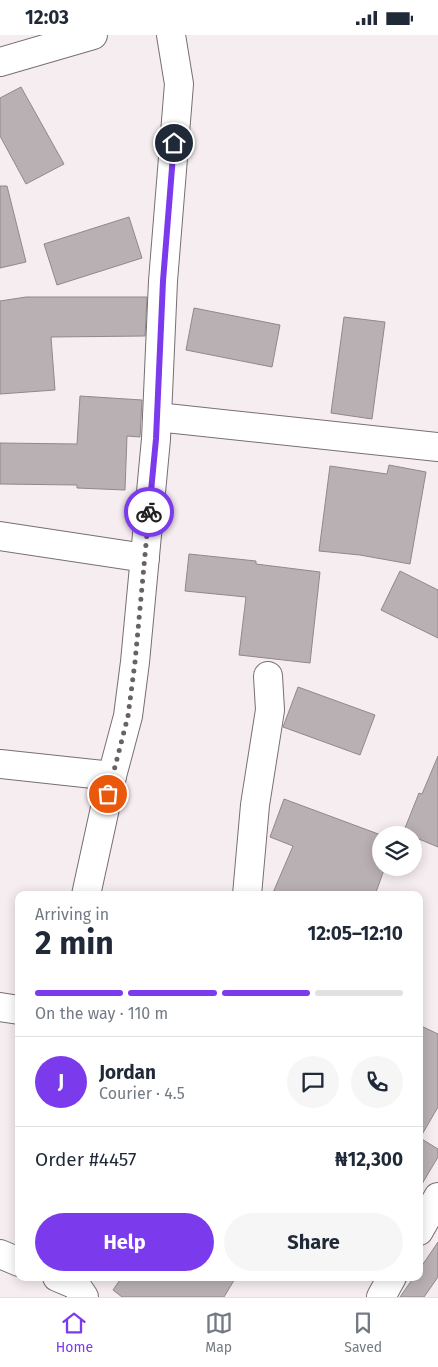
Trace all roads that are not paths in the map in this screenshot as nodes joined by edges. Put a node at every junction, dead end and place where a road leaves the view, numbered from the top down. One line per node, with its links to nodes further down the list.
1 (93, 35): 3 (street)
2 (171, 35): 4 (street)
3 (0, 62)
4 (157, 417): 5 (street); 7 (street)
5 (438, 447)
6 (0, 536): 7 (street)
7 (145, 558): 10 (street)
8 (268, 676): 12 (street)
9 (0, 764): 10 (street)
10 (112, 776): 11 (street)
11 (87, 891)
12 (247, 891)
13 (0, 1007): 14 (street)
14 (15, 1009)
15 (432, 1201): 16 (street)
16 (423, 1222)
17 (0, 1254): 18 (street)
18 (15, 1260)
19 (66, 1281): 21 (street)
20 (390, 1281): 22 (street)
21 (84, 1297)
22 (381, 1297)

